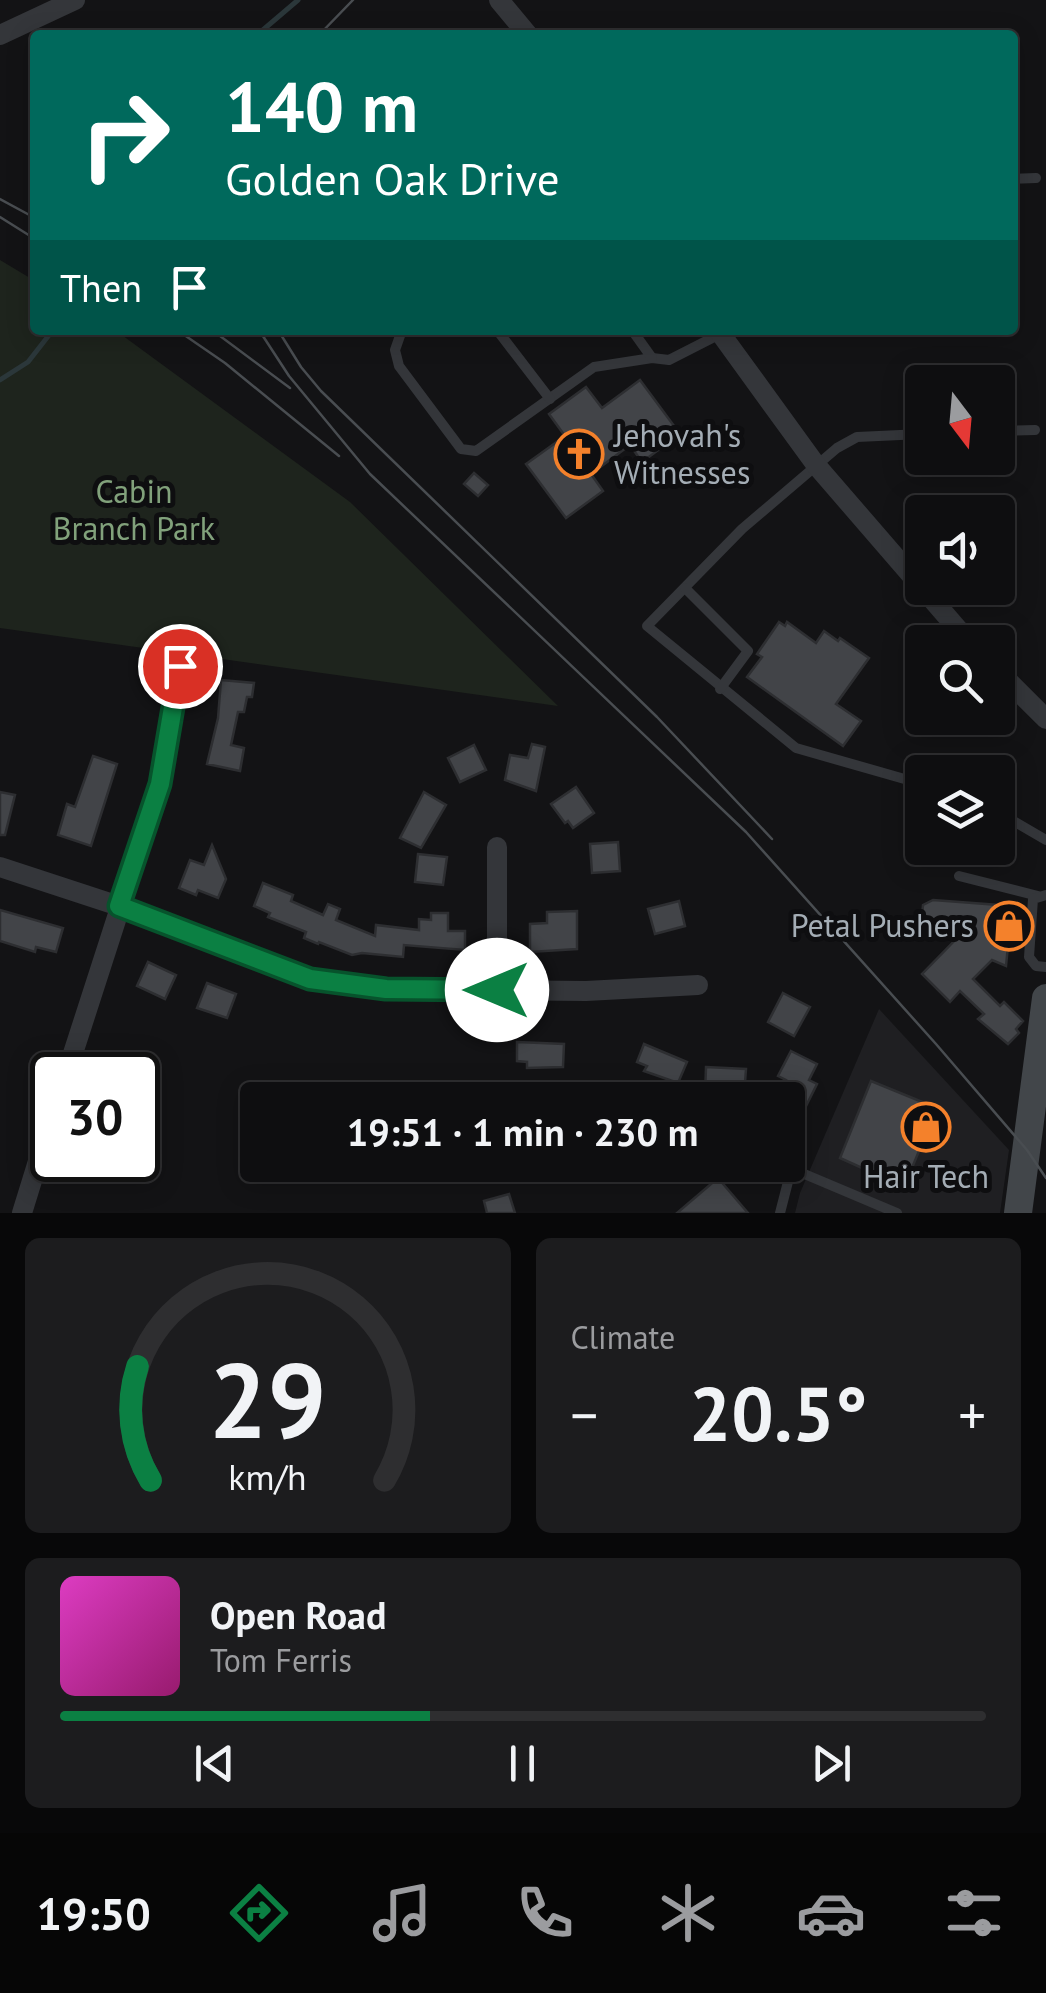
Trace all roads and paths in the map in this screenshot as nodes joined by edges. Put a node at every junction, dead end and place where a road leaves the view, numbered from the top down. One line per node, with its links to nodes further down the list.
1 (76, 0): 4 (street)
2 (498, 0): 3 (street)
3 (524, 30)
4 (0, 35)
5 (1036, 178): 6 (lane)
6 (1018, 179)
7 (400, 335): 13 (lane)
8 (501, 335): 13 (lane)
9 (636, 335): 12 (lane)
10 (714, 335): 12 (lane)
11 (721, 335): 17 (street)
12 (652, 358): 13 (lane)
13 (550, 399)
14 (1035, 430): 15 (lane)
15 (1015, 431)
16 (905, 435): 17 (lane)
17 (816, 465): 18 (lane); 19 (street)
18 (684, 588): 21 (lane); 21 (lane)
19 (954, 625)
20 (180, 666): 31 (street)
21 (720, 688): 24 (lane)
22 (1015, 688): 23 (street)
23 (1046, 719)
24 (905, 779)
25 (1015, 822): 26 (lane)
26 (1046, 840)
27 (497, 846): 34 (street)
28 (0, 867): 31 (street)
29 (959, 876): 30 (lane)
30 (1042, 896): 32 (lane)
31 (119, 906): 34 (street); 36 (street)
32 (1046, 968)
33 (698, 985): 34 (street)
34 (497, 990)
35 (1046, 998): 43 (main road)
36 (73, 1052)
37 (805, 1175): 42 (lane)
38 (32, 1182): 40 (street)
39 (784, 1182): 41 (lane)
40 (22, 1213)
41 (780, 1213)
42 (898, 1213)
43 (1018, 1213)

